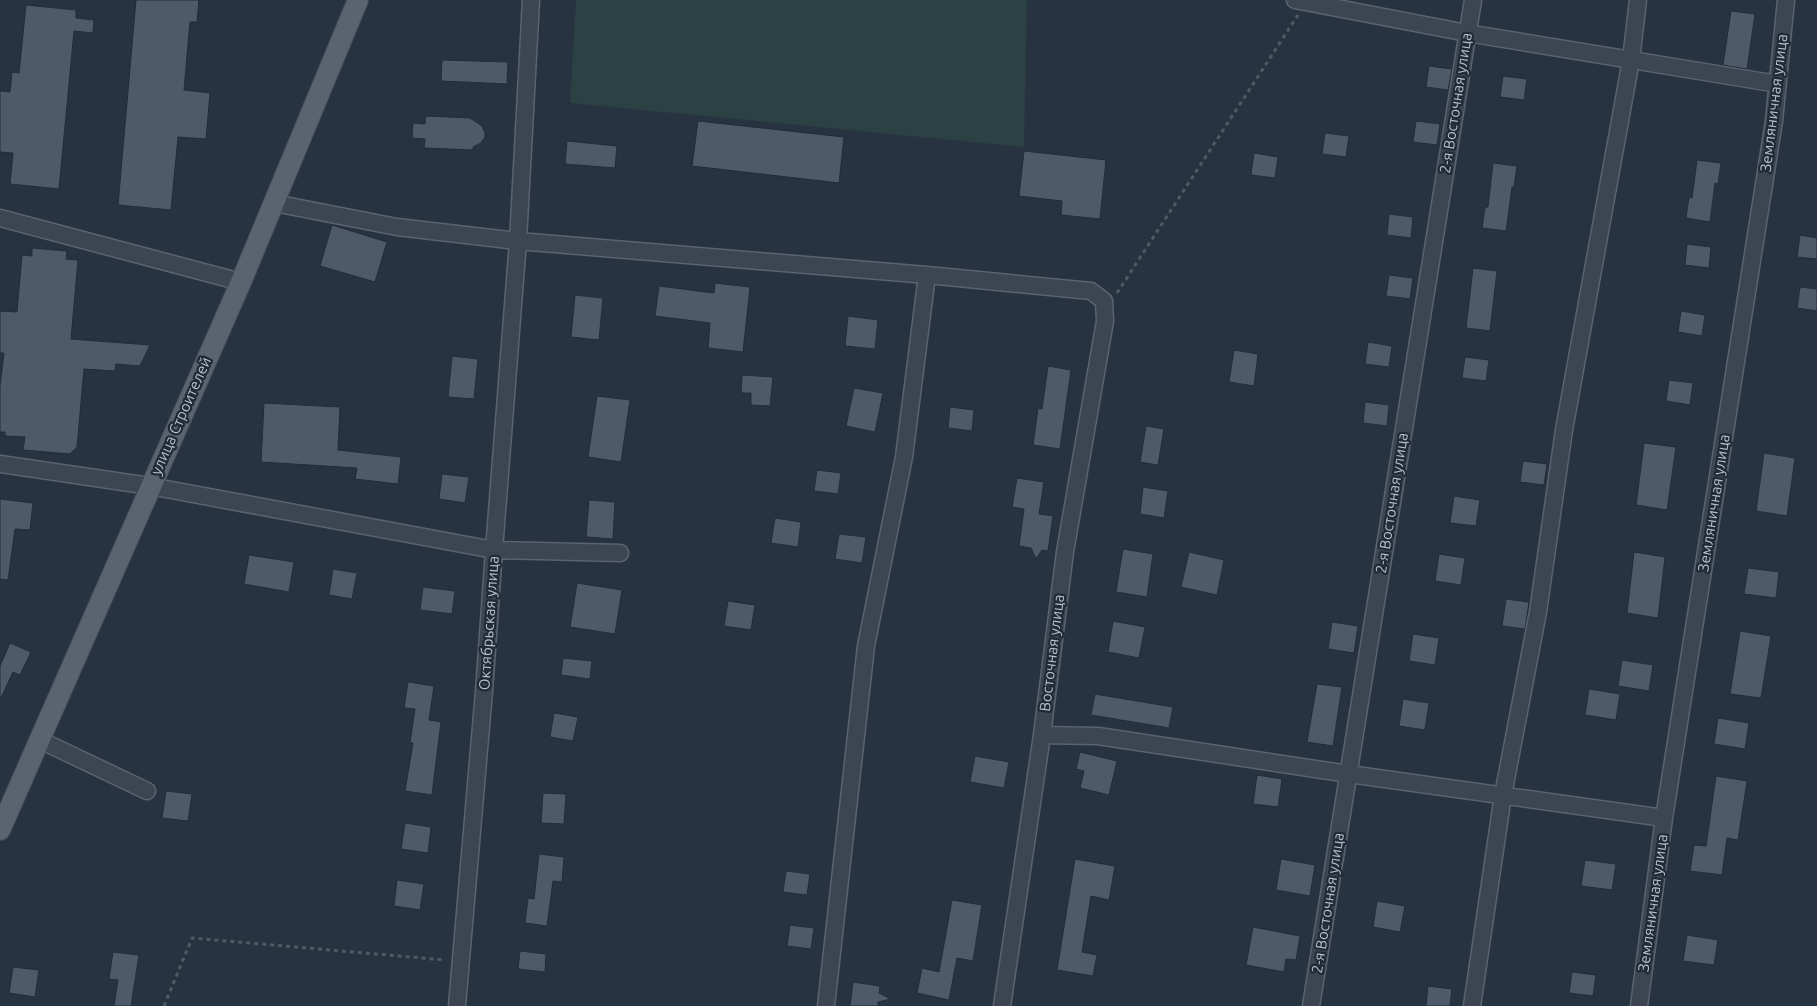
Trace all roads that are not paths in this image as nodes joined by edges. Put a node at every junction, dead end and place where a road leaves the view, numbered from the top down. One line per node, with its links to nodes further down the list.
1 (358, 0): 10 (main road, улица Строителей)
2 (530, 0): 12 (street, Октябрьская улица)
3 (1473, 0): 7 (street, 2-я Восточная улица)
4 (1638, 0): 8 (street)
5 (1786, 0): 9 (street, Земляничная улица)
6 (1301, 1): 7 (street)
7 (1467, 33): 8 (street); 21 (street, 2-я Восточная улица)
8 (1631, 60): 9 (street); 23 (street)
9 (1778, 84): 24 (street, Земляничная улица)
10 (274, 203): 12 (street); 14 (main road, улица Строителей)
11 (0, 218): 14 (street)
12 (518, 241): 13 (street); 17 (street, Октябрьская улица)
13 (927, 275): 19 (street, Восточная улица); 27 (street)
14 (241, 282): 16 (main road, улица Строителей)
15 (0, 464): 16 (street)
16 (150, 486): 17 (street); 20 (main road, улица Строителей)
17 (494, 550): 18 (street); 26 (street, Октябрьская улица)
18 (620, 553)
19 (1042, 735): 21 (street); 28 (street, Восточная улица)
20 (40, 740): 22 (street); 25 (main road, улица Строителей)
21 (1349, 774): 23 (street); 29 (street, 2-я Восточная улица)
22 (147, 791)
23 (1503, 796): 24 (street); 30 (street)
24 (1664, 818): 31 (street, Земляничная улица)
25 (0, 830)
26 (457, 1006)
27 (826, 1006)
28 (1002, 1006)
29 (1311, 1006)
30 (1472, 1006)
31 (1639, 1006)

